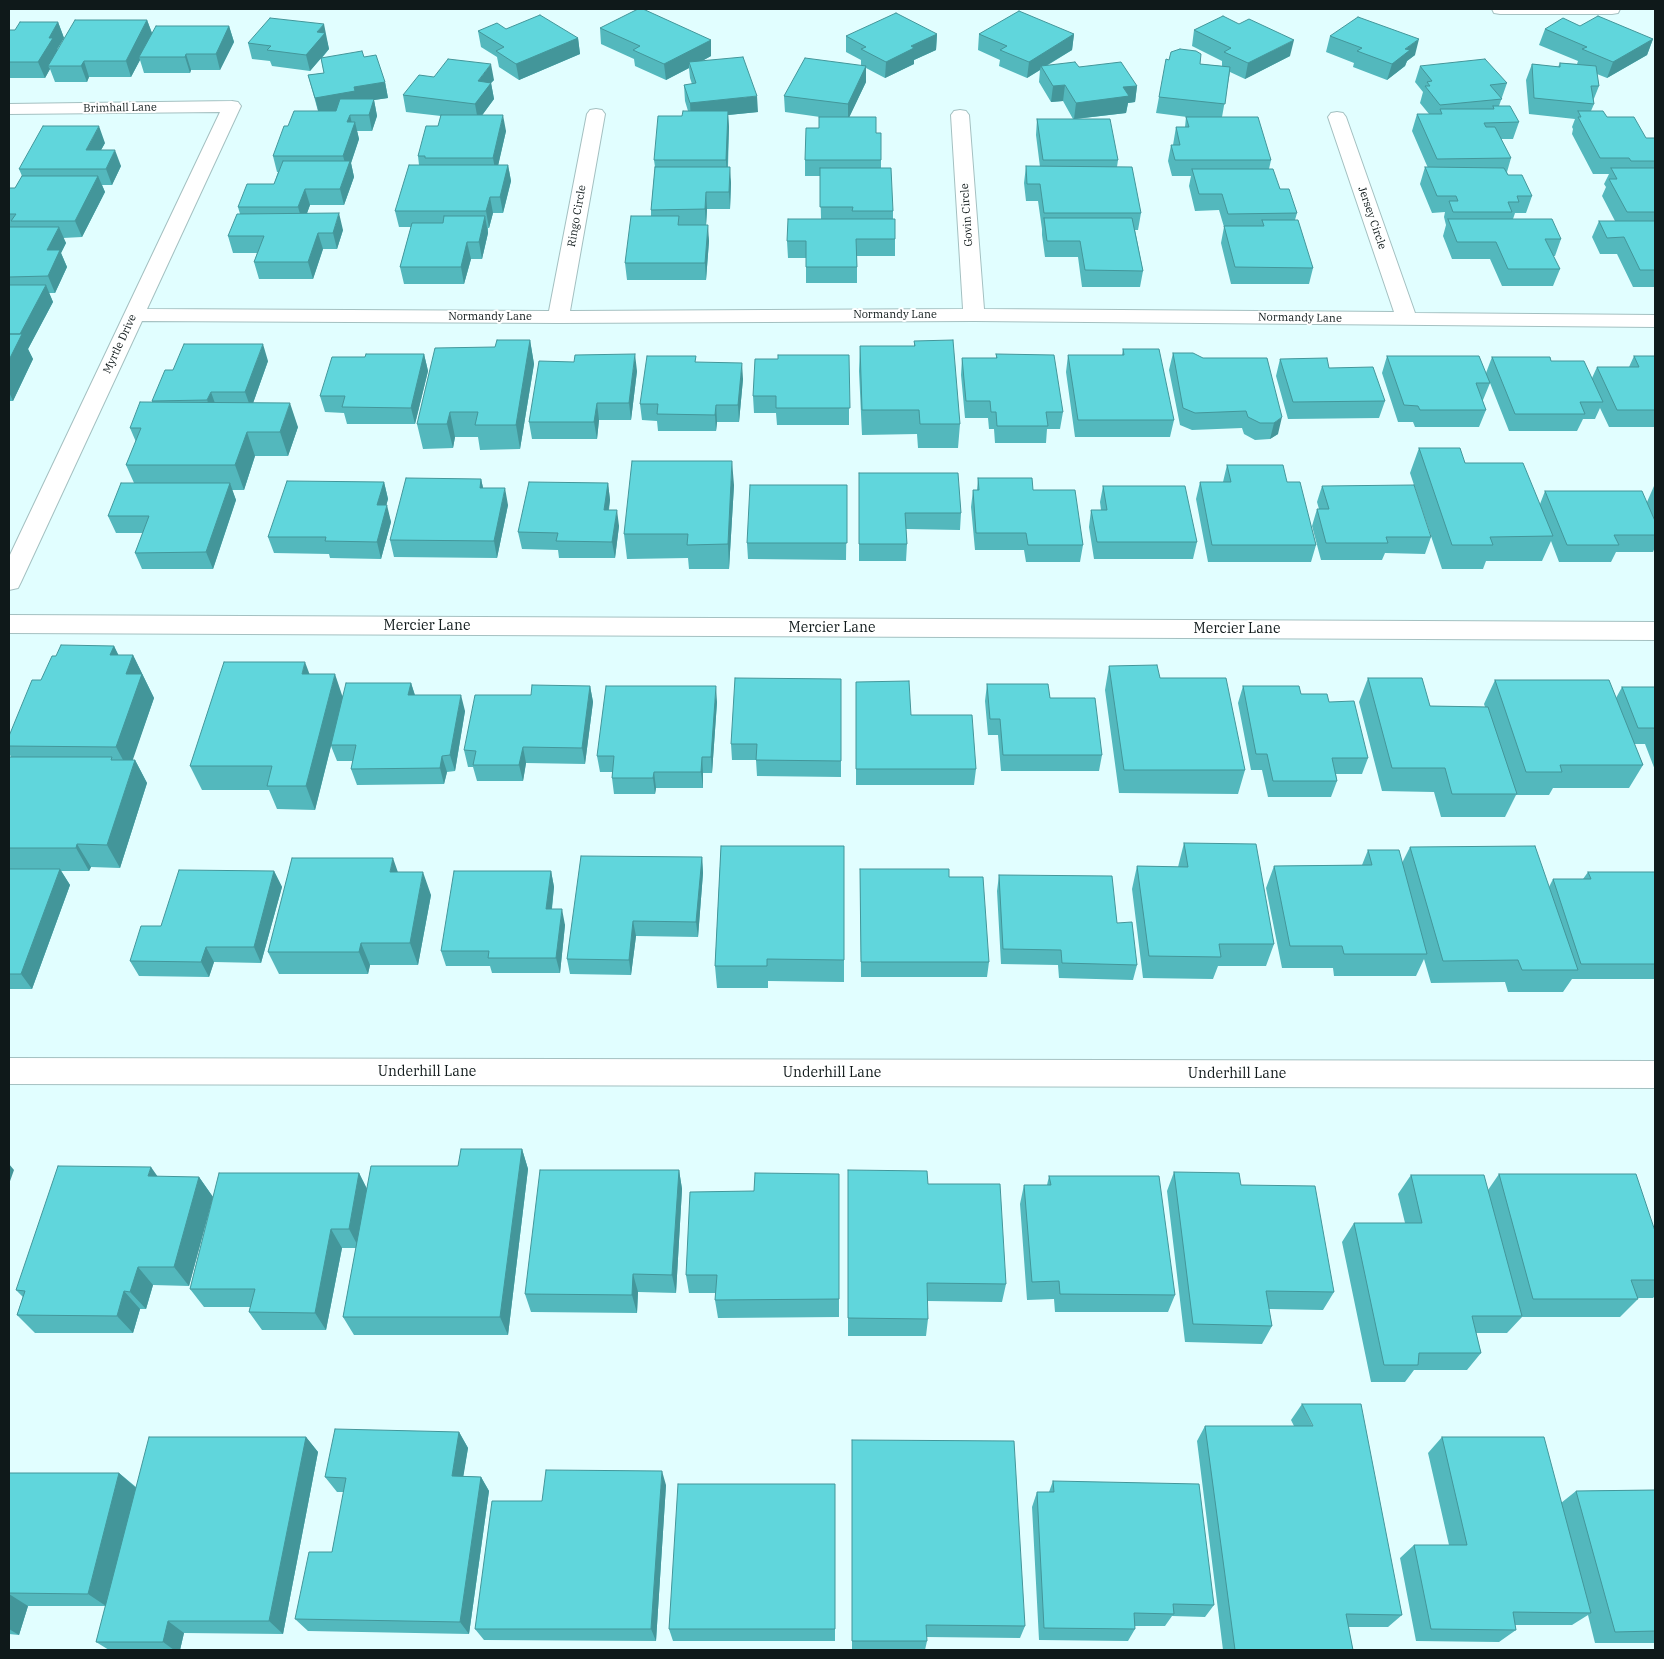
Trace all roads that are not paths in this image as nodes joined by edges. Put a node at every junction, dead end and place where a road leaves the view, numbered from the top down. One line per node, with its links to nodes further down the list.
1 (1500, 9): 2 (street)
2 (1612, 9)
3 (232, 106): 4 (street, Brimhall Lane); 8 (street, Myrtle Drive)
4 (9, 109)
5 (596, 114): 10 (street, Ringo Circle)
6 (960, 115): 9 (street, Govin Circle)
7 (1337, 116): 11 (street, Jersey Circle)
8 (134, 315): 10 (street, Normandy Lane); 13 (street, Myrtle Drive)
9 (974, 315): 10 (street, Normandy Lane); 11 (street, Normandy Lane)
10 (558, 317)
11 (1407, 319): 12 (street, Normandy Lane)
12 (1655, 321)
13 (9, 582)
14 (9, 624): 15 (street, Mercier Lane)
15 (1655, 631)
16 (9, 1071): 17 (street, Underhill Lane)
17 (1655, 1076)

